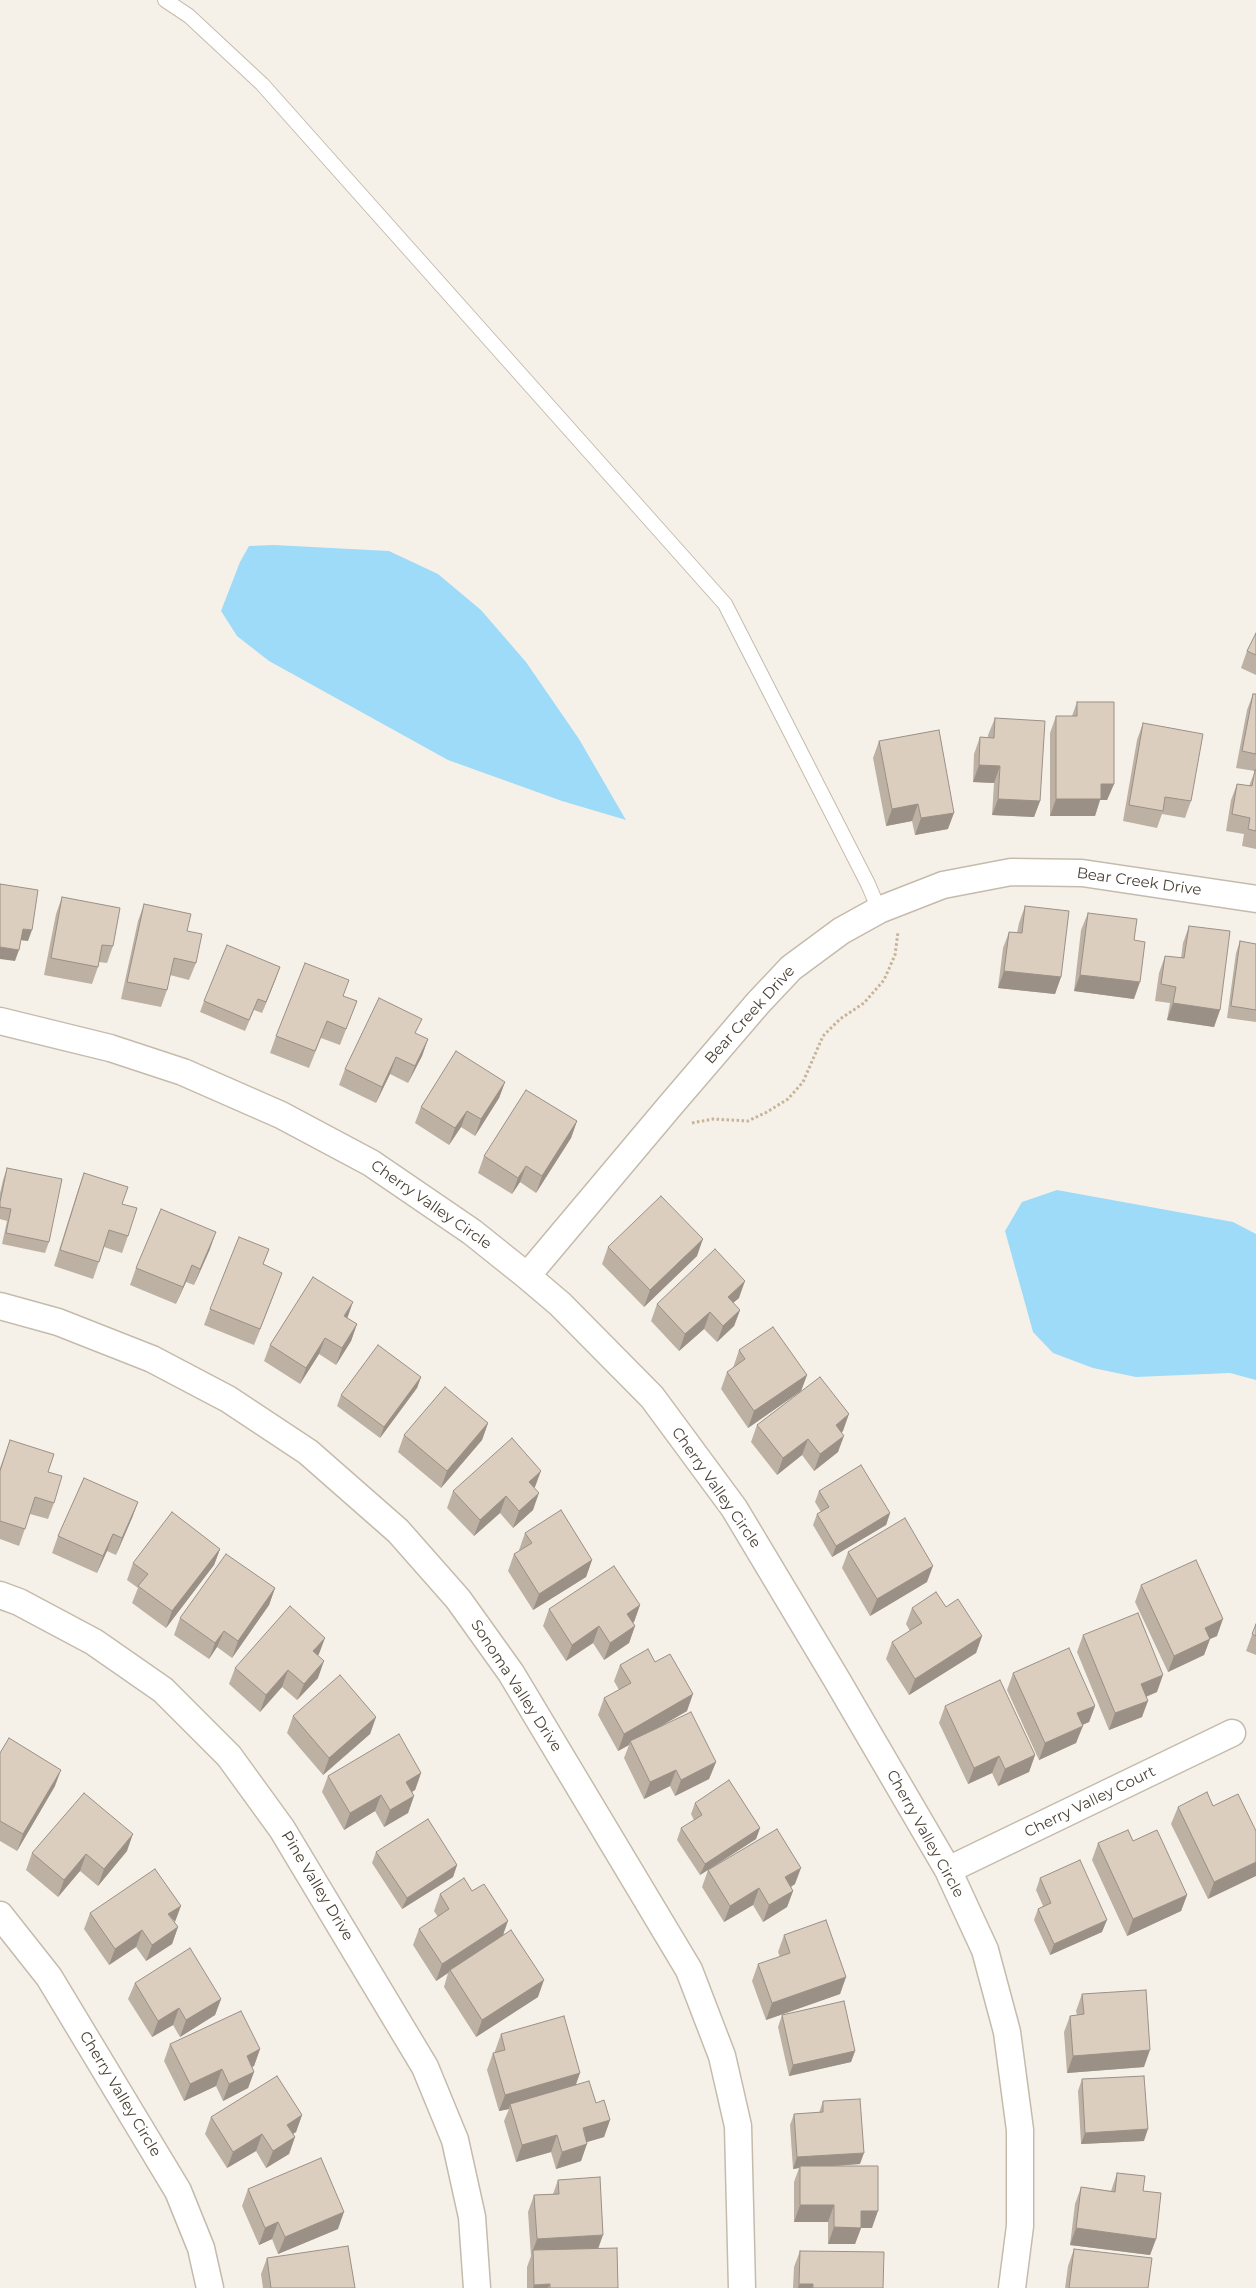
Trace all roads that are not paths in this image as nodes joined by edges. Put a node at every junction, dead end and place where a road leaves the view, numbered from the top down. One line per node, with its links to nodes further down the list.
1 (166, 0): 3 (lane)
2 (1256, 899): 3 (street, Bear Creek Drive)
3 (879, 910): 5 (street, Bear Creek Drive)
4 (0, 1021): 5 (street, Cherry Valley Circle)
5 (527, 1276): 9 (street, Cherry Valley Circle)
6 (0, 1306): 13 (street, Sonoma Valley Drive)
7 (0, 1595): 12 (street, Pine Valley Drive)
8 (1232, 1734): 9 (street, Cherry Valley Court)
9 (948, 1870): 14 (street, Cherry Valley Circle)
10 (0, 1915): 11 (street, Cherry Valley Circle)
11 (210, 2288)
12 (477, 2288)
13 (742, 2288)
14 (1012, 2288)

